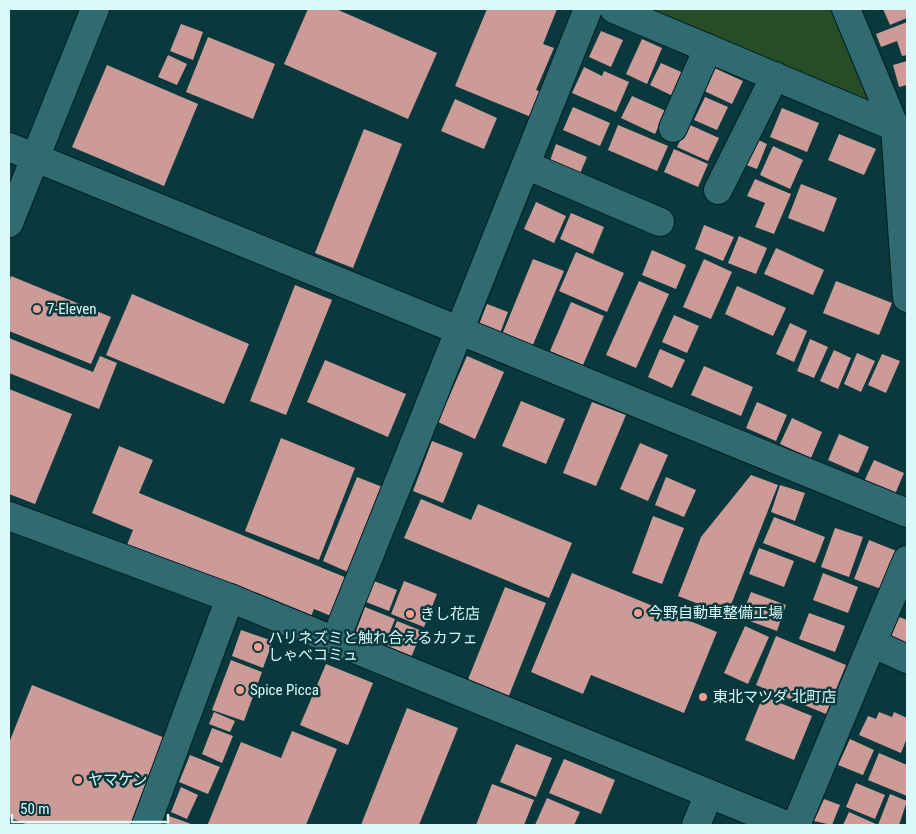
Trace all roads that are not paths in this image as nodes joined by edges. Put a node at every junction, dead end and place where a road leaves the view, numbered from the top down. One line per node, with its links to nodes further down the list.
1 (95, 9): 10 (street)
2 (588, 9): 11 (street)
3 (614, 9): 5 (street)
4 (846, 9): 7 (street)
5 (708, 48): 6 (street); 8 (street)
6 (774, 76): 7 (street); 12 (street)
7 (895, 127): 15 (street)
8 (673, 128)
9 (9, 147): 10 (street)
10 (35, 158): 14 (street); 16 (street)
11 (526, 165): 13 (street); 16 (street)
12 (718, 190)
13 (660, 222)
14 (9, 223)
15 (907, 298)
16 (460, 332): 17 (street); 21 (street)
17 (907, 513)
18 (9, 516): 20 (street)
19 (907, 560): 22 (street)
20 (230, 598): 21 (street); 25 (street)
21 (335, 641): 24 (street)
22 (874, 644): 23 (street); 28 (street)
23 (907, 659)
24 (709, 794): 26 (street); 27 (street)
25 (146, 825)
26 (696, 825)
27 (786, 825)
28 (796, 825)

